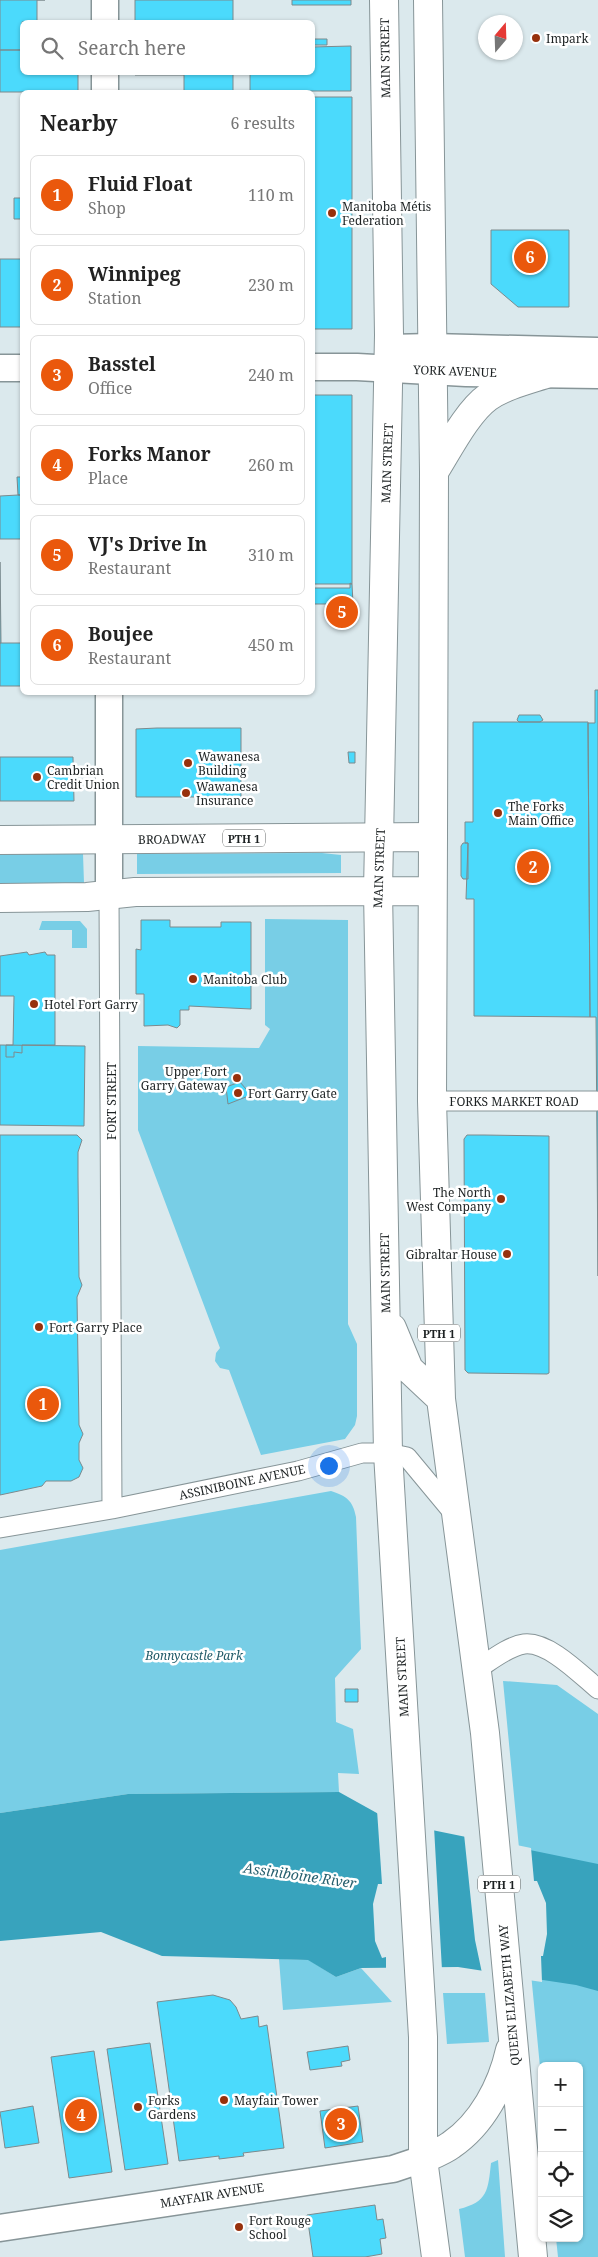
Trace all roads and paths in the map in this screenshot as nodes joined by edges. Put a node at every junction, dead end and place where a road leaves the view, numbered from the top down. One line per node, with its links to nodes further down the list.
1 (105, 0): 4 (main road)
2 (384, 0): 8 (main road, MAIN STREET)
3 (428, 0): 9 (main road)
4 (105, 20)
5 (106, 75): 6 (main road)
6 (106, 90)
7 (598, 351): 9 (main road, YORK AVENUE)
8 (389, 358): 9 (main road, YORK AVENUE); 10 (main road, YORK AVENUE); 17 (main road, MAIN STREET)
9 (432, 359): 13 (main road, YORK AVENUE); 15 (main road)
10 (315, 367)
11 (0, 368): 12 (main road)
12 (20, 368)
13 (549, 374): 14 (main road, YORK AVENUE); 15 (main road)
14 (598, 374)
15 (434, 472): 18 (main road)
16 (109, 695): 20 (main road, FORT STREET)
17 (379, 837): 18 (main road, BROADWAY / PTH 1); 20 (main road, BROADWAY / PTH 1); 21 (main road, MAIN STREET)
18 (433, 837): 22 (main road, PTH 1)
19 (0, 840): 20 (main road, BROADWAY / PTH 1)
20 (110, 840): 23 (main road, FORT STREET)
21 (378, 891): 22 (main road); 23 (main road); 27 (main road, MAIN STREET)
22 (432, 891): 26 (main road, PTH 1)
23 (109, 895): 24 (main road); 30 (street, FORT STREET)
24 (0, 898)
25 (596, 1100): 26 (street, FORKS MARKET ROAD)
26 (432, 1101): 28 (main road, PTH 1)
27 (386, 1312): 28 (main road); 29 (main road, MAIN STREET)
28 (441, 1399): 31 (main road, PTH 1)
29 (388, 1453): 30 (street, ASSINIBOINE AVENUE); 31 (street, ASSINIBOINE AVENUE); 36 (main road, MAIN STREET)
30 (112, 1509): 32 (street, ASSINIBOINE AVENUE)
31 (457, 1517): 33 (main road, PTH 1)
32 (0, 1528)
33 (476, 1670): 34 (street); 35 (main road, QUEEN ELIZABETH WAY / PTH 1)
34 (598, 1689)
35 (513, 2034): 36 (main road); 41 (main road, QUEEN ELIZABETH WAY / PTH 1)
36 (423, 2159): 37 (main road, MAYFAIR AVENUE); 38 (main road)
37 (0, 2228)
38 (432, 2230): 39 (main road); 40 (main road)
39 (427, 2257)
40 (436, 2257)
41 (533, 2257)

